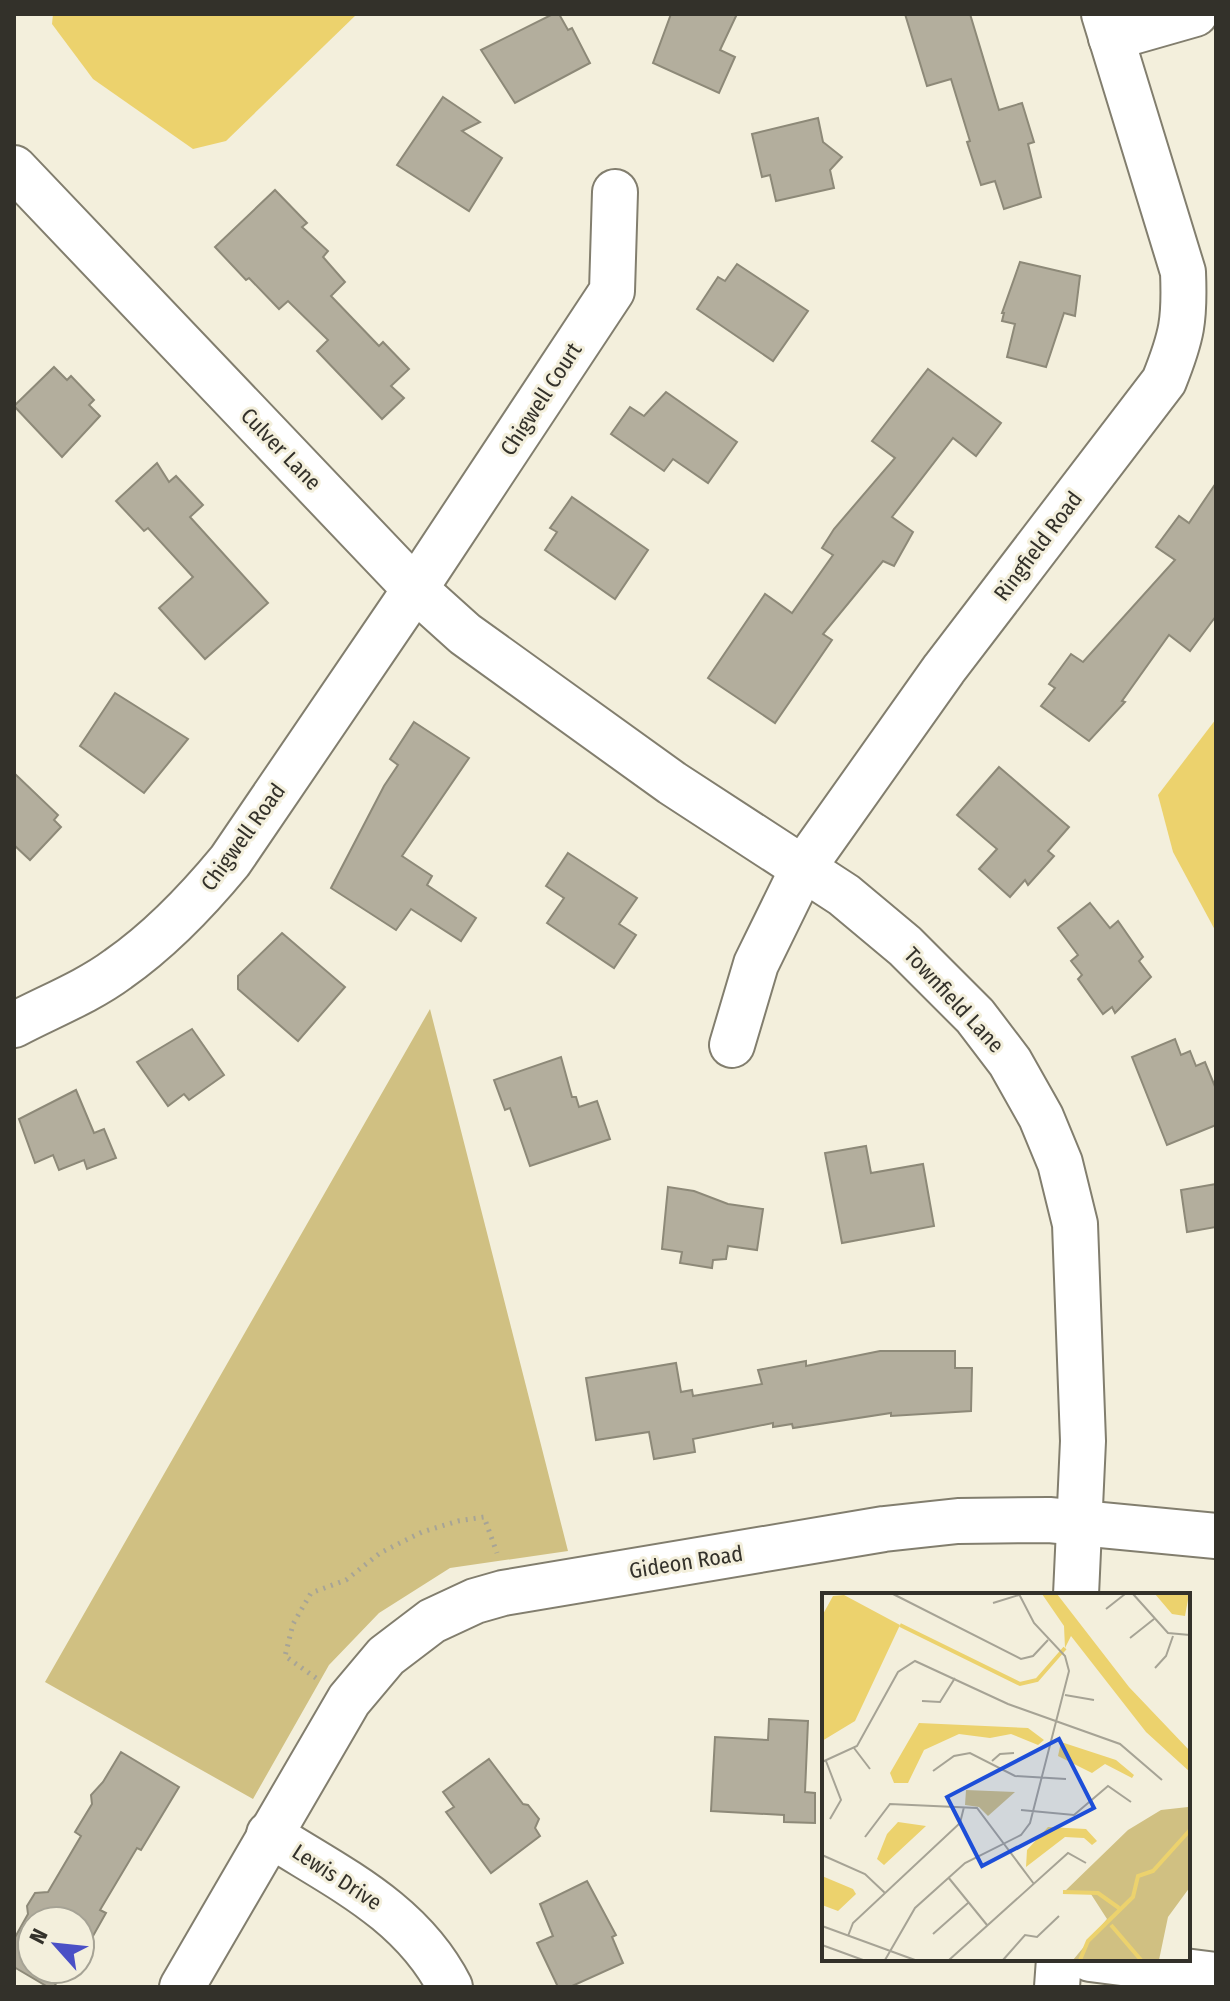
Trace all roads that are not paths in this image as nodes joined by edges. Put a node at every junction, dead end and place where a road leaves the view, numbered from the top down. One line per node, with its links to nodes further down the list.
1 (1195, 14): 2 (street)
2 (1108, 26): 7 (street, Ringfield Road)
3 (14, 168): 5 (street, Culver Lane)
4 (615, 192): 5 (street, Chigwell Court)
5 (415, 589): 6 (street, Culver Lane); 8 (street, Chigwell Road)
6 (568, 708): 7 (street, Townfield Lane)
7 (803, 868): 9 (street, Ringfield Road); 10 (street, Townfield Lane)
8 (14, 1025)
9 (732, 1045)
10 (1080, 1522): 11 (street, Gideon Road); 12 (street, Townfield Lane); 13 (street, Gideon Road)
11 (1216, 1536)
12 (1076, 1593)
13 (269, 1834): 17 (street, Lewis Drive); 18 (street, Lewis Drive)
14 (1059, 1961): 19 (street)
15 (1106, 1961): 16 (street)
16 (1216, 1975)
17 (182, 1987)
18 (450, 1987)
19 (1057, 1987)

